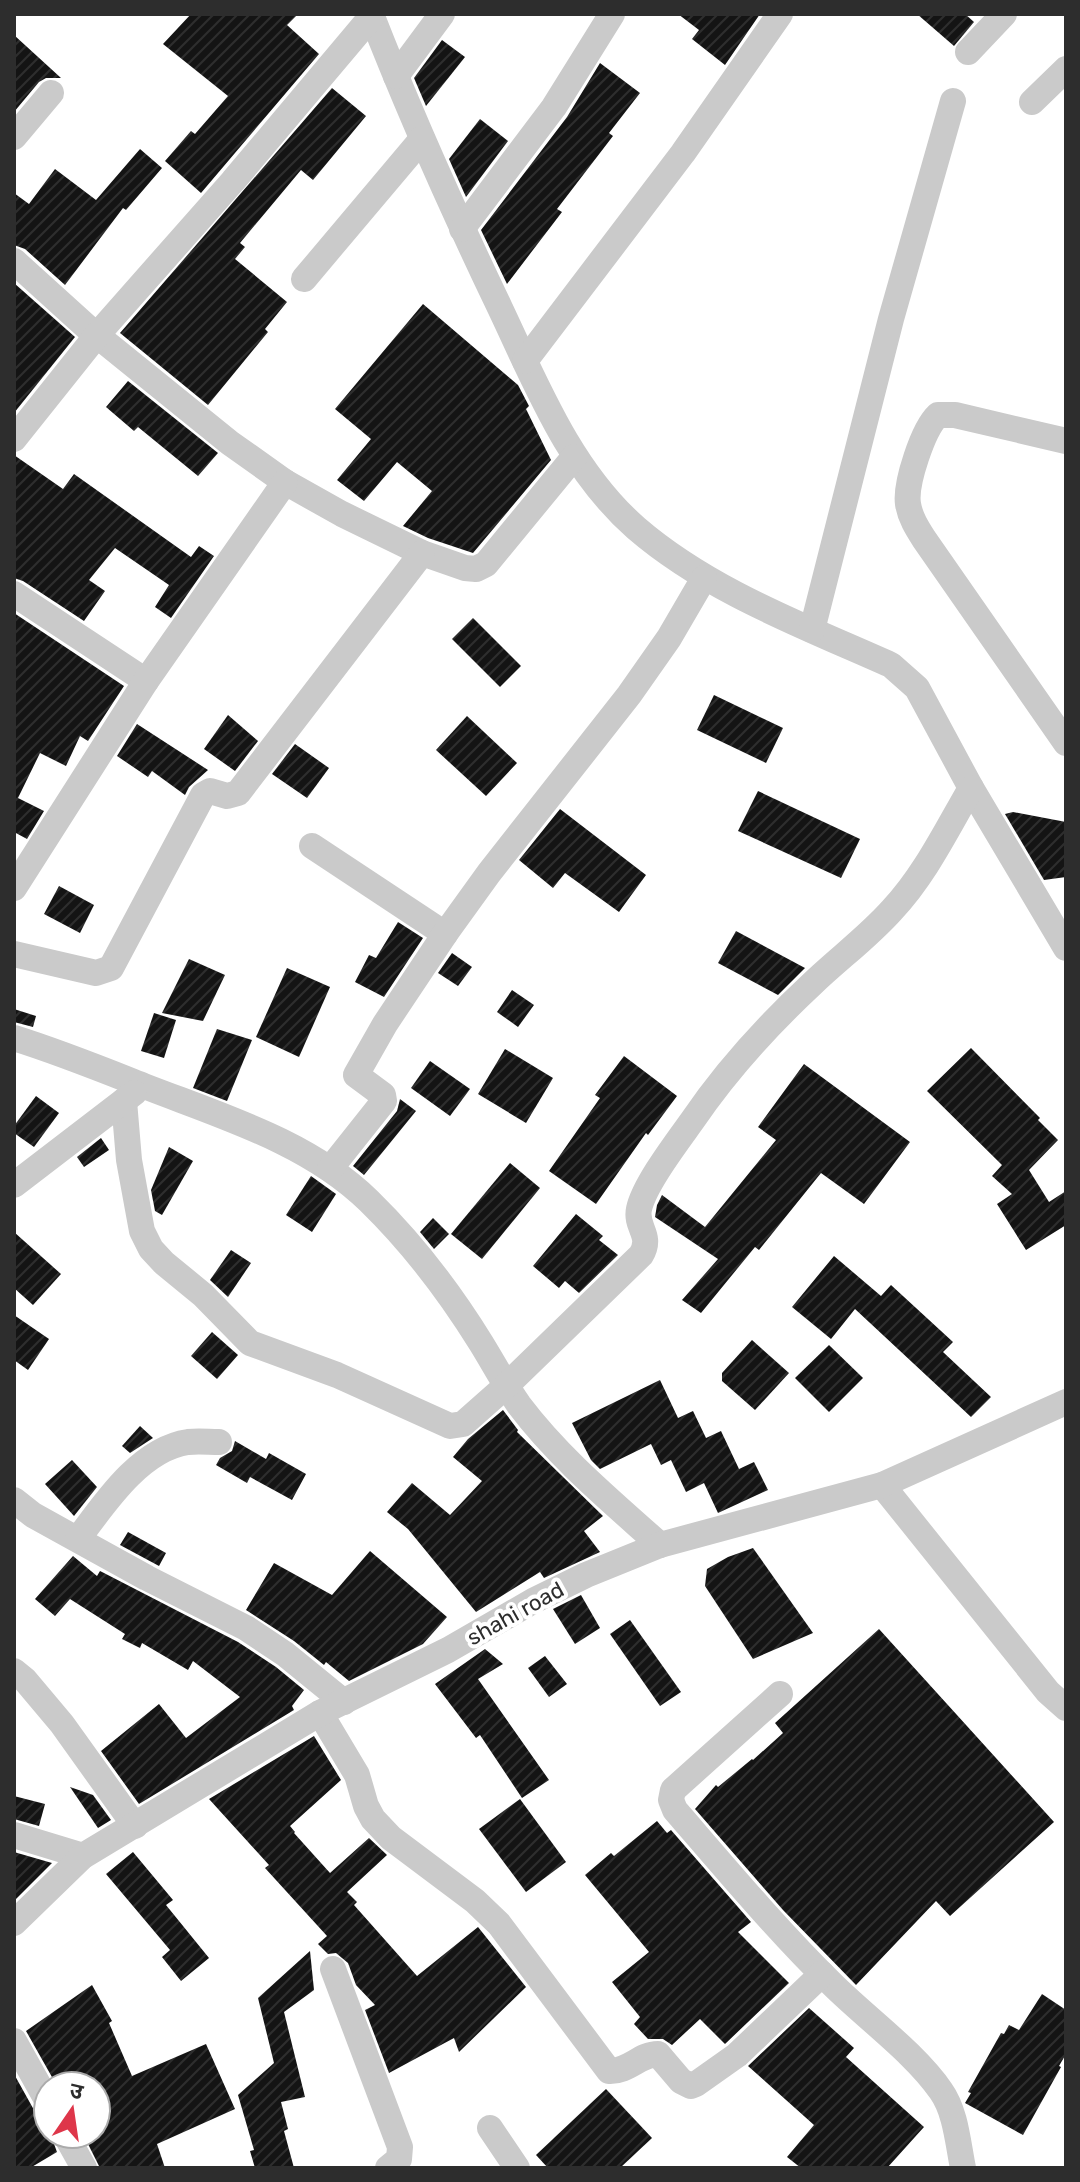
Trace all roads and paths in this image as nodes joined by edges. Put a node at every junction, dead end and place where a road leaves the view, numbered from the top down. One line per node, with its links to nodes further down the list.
1 (442, 14): 8 (street)
2 (612, 14): 14 (street)
3 (780, 14): 18 (street)
4 (1004, 14): 6 (street)
5 (372, 15): 8 (street); 17 (street)
6 (968, 52)
7 (1066, 69): 11 (street)
8 (396, 76): 13 (street)
9 (51, 93): 12 (street)
10 (953, 101): 26 (street)
11 (1032, 102)
12 (14, 137)
13 (422, 139): 14 (street); 16 (street)
14 (462, 229): 18 (street)
15 (18, 273): 17 (street)
16 (304, 279)
17 (97, 335): 19 (street); 22 (street)
18 (525, 361): 21 (street)
19 (14, 439)
20 (1066, 441): 28 (street)
21 (574, 457): 23 (street); 24 (street)
22 (285, 482): 23 (street); 27 (street)
23 (422, 553): 34 (street)
24 (704, 578): 26 (street); 32 (street)
25 (14, 594): 27 (street)
26 (812, 630): 29 (street)
27 (146, 681): 31 (street)
28 (1066, 743)
29 (971, 788): 33 (street); 39 (street)
30 (312, 846): 32 (street)
31 (14, 888)
32 (445, 934): 37 (street)
33 (1066, 948)
34 (14, 954)
35 (14, 1038): 36 (street)
36 (133, 1093): 37 (street); 38 (street); 39 (street)
37 (330, 1169): 39 (street)
38 (14, 1185)
39 (506, 1386): 45 (street)
40 (1066, 1402): 42 (street, shahi road)
41 (219, 1442): 44 (street)
42 (882, 1485): 45 (street, shahi road); 49 (street)
43 (14, 1500): 44 (street)
44 (78, 1539): 48 (street)
45 (660, 1545): 48 (street, shahi road)
46 (14, 1671): 50 (street)
47 (780, 1694): 55 (street)
48 (332, 1708): 50 (street, shahi road); 55 (street)
49 (1066, 1708)
50 (135, 1826): 52 (street, shahi road)
51 (14, 1835): 52 (street)
52 (83, 1856): 53 (street, shahi road)
53 (14, 1923)
54 (333, 1969): 61 (street)
55 (822, 1974): 63 (street)
56 (14, 2041): 57 (street)
57 (32, 2073)
58 (490, 2128): 62 (street)
59 (74, 2150): 60 (street)
60 (84, 2168)
61 (388, 2168)
62 (517, 2168)
63 (963, 2168)

